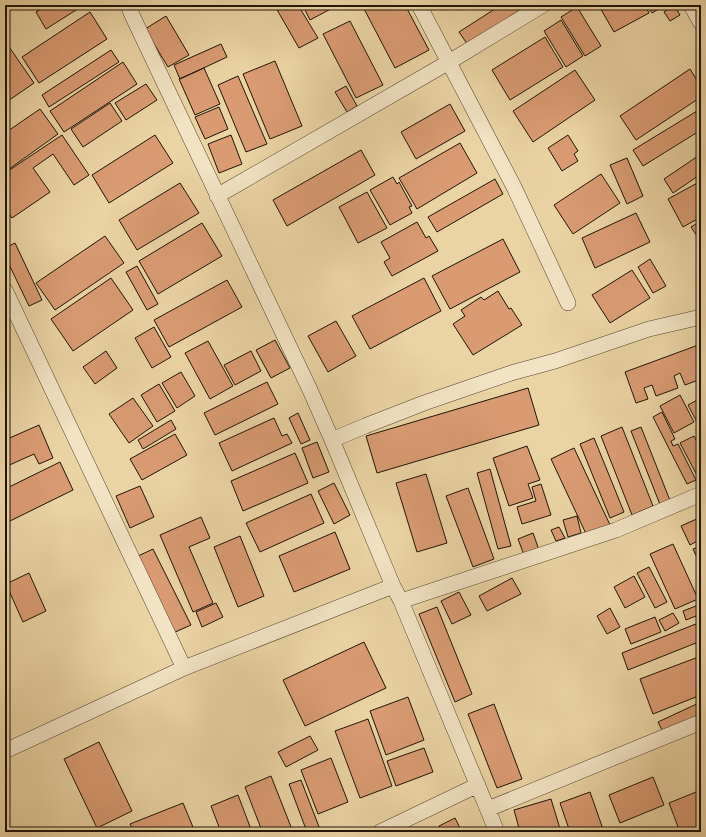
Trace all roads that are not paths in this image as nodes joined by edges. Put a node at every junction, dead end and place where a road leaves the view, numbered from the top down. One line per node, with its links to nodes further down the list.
1 (128, 5): 7 (street)
2 (419, 5): 6 (street)
3 (543, 5): 6 (street)
4 (691, 5): 5 (street)
5 (701, 23)
6 (449, 62): 7 (street); 9 (street)
7 (217, 196): 11 (street)
8 (5, 290): 15 (street)
9 (568, 303)
10 (701, 316): 11 (street)
11 (332, 440): 13 (street)
12 (701, 494): 14 (street)
13 (393, 586): 14 (street); 15 (street)
14 (402, 601): 18 (street)
15 (184, 668): 17 (street)
16 (701, 722): 19 (street)
17 (5, 751)
18 (478, 785): 19 (street); 20 (street)
19 (488, 809): 21 (street)
20 (380, 832)
21 (497, 832)

